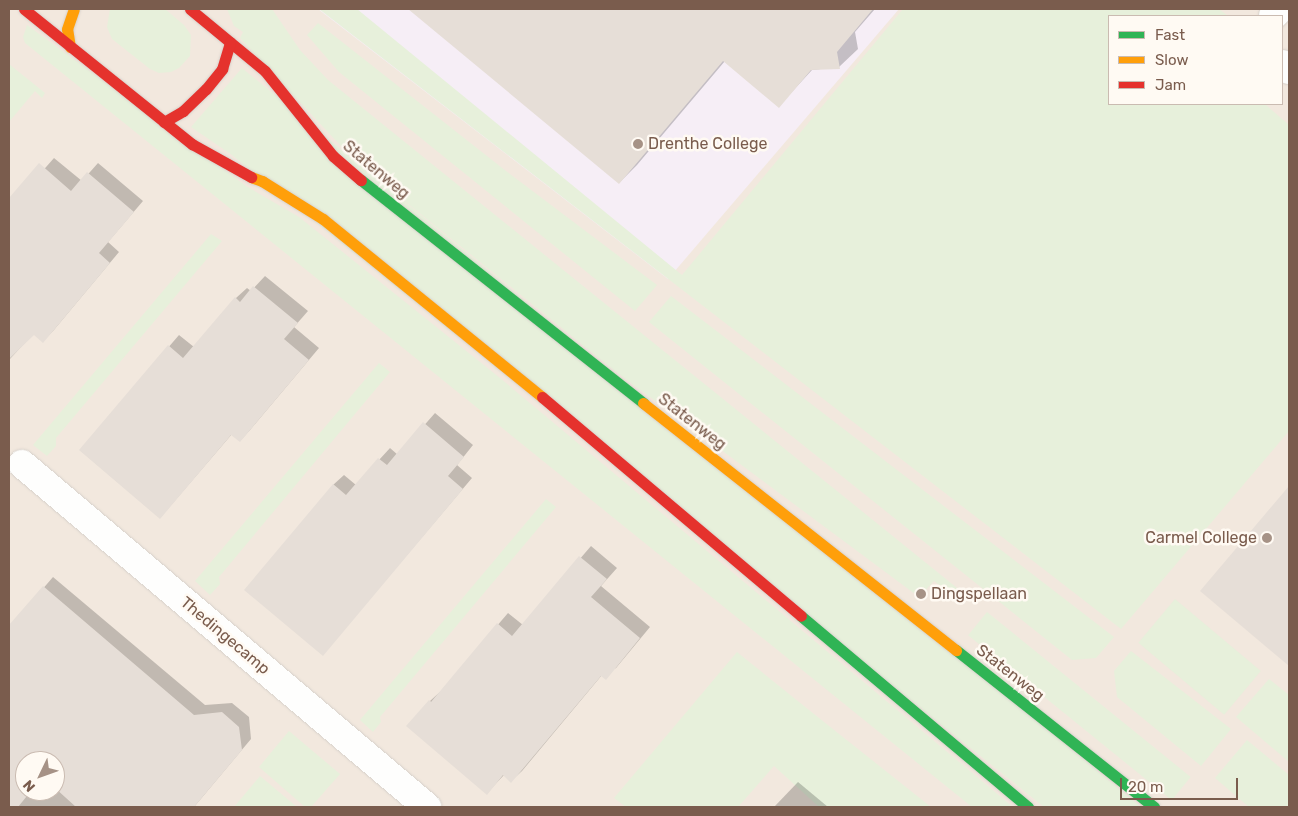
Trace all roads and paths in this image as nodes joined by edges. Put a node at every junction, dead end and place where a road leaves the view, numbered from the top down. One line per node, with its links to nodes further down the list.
1 (24, 9): 5 (street)
2 (74, 9): 5 (street)
3 (190, 9): 4 (street, Statenweg)
4 (230, 42): 6 (street); 10 (street, Statenweg)
5 (70, 47): 6 (street)
6 (164, 122): 9 (street)
7 (22, 464): 8 (street, Thedingecamp)
8 (427, 807)
9 (1028, 807)
10 (1154, 807)

